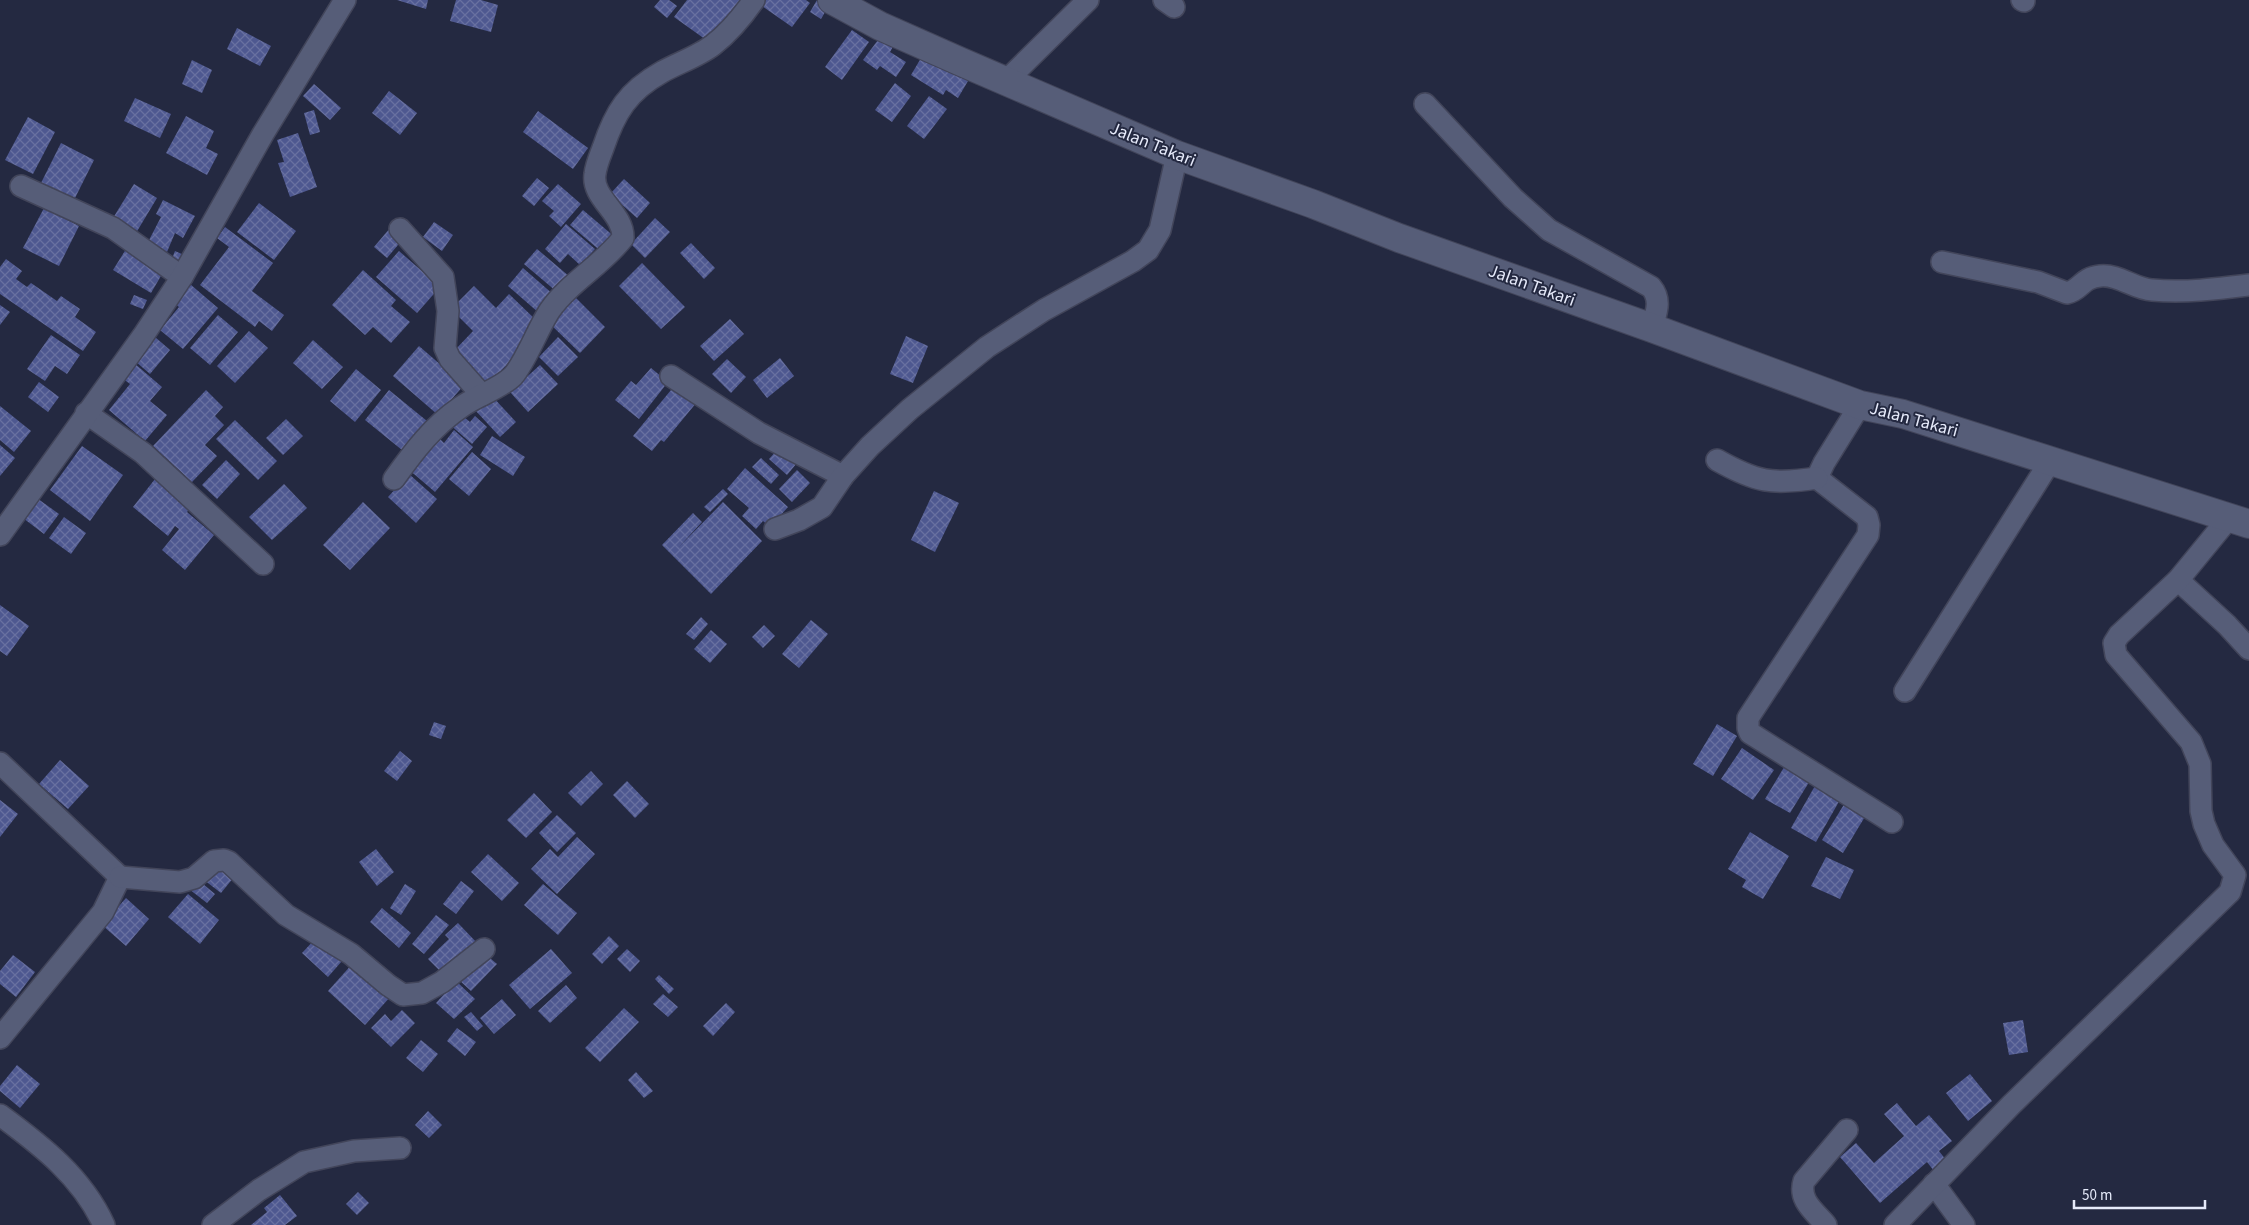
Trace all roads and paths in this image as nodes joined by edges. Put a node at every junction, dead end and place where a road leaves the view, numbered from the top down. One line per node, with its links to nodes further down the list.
1 (345, 0): 11 (street)
2 (754, 0): 15 (street)
3 (832, 0): 5 (street, Jalan Takari)
4 (1088, 0): 5 (street)
5 (1006, 81): 7 (street, Jalan Takari)
6 (1425, 104): 13 (street)
7 (1177, 154): 13 (street, Jalan Takari); 20 (street)
8 (21, 186): 11 (street)
9 (400, 229): 15 (street)
10 (1942, 262): 12 (street)
11 (182, 277): 17 (street)
12 (2249, 285)
13 (1652, 328): 16 (street, Jalan Takari)
14 (671, 376): 20 (street)
15 (482, 395): 22 (street)
16 (1860, 405): 19 (street, Jalan Takari); 21 (street)
17 (86, 413): 25 (street); 26 (street)
18 (1717, 460): 21 (street)
19 (2050, 460): 23 (street, Jalan Takari); 29 (street)
20 (843, 476): 24 (street)
21 (1817, 478): 31 (street)
22 (394, 479)
23 (2238, 522): 27 (street)
24 (775, 528)
25 (0, 535)
26 (263, 564)
27 (2178, 580): 28 (street); 38 (street)
28 (2249, 649)
29 (1905, 690)
30 (0, 763): 32 (street)
31 (1892, 822)
32 (120, 877): 33 (street); 34 (street)
33 (484, 949)
34 (0, 1038)
35 (0, 1115): 39 (street)
36 (1847, 1130): 41 (street)
37 (400, 1148): 40 (street)
38 (1934, 1184): 42 (street); 43 (street)
39 (104, 1225)
40 (213, 1225)
41 (1826, 1225)
42 (1896, 1225)
43 (1964, 1225)

